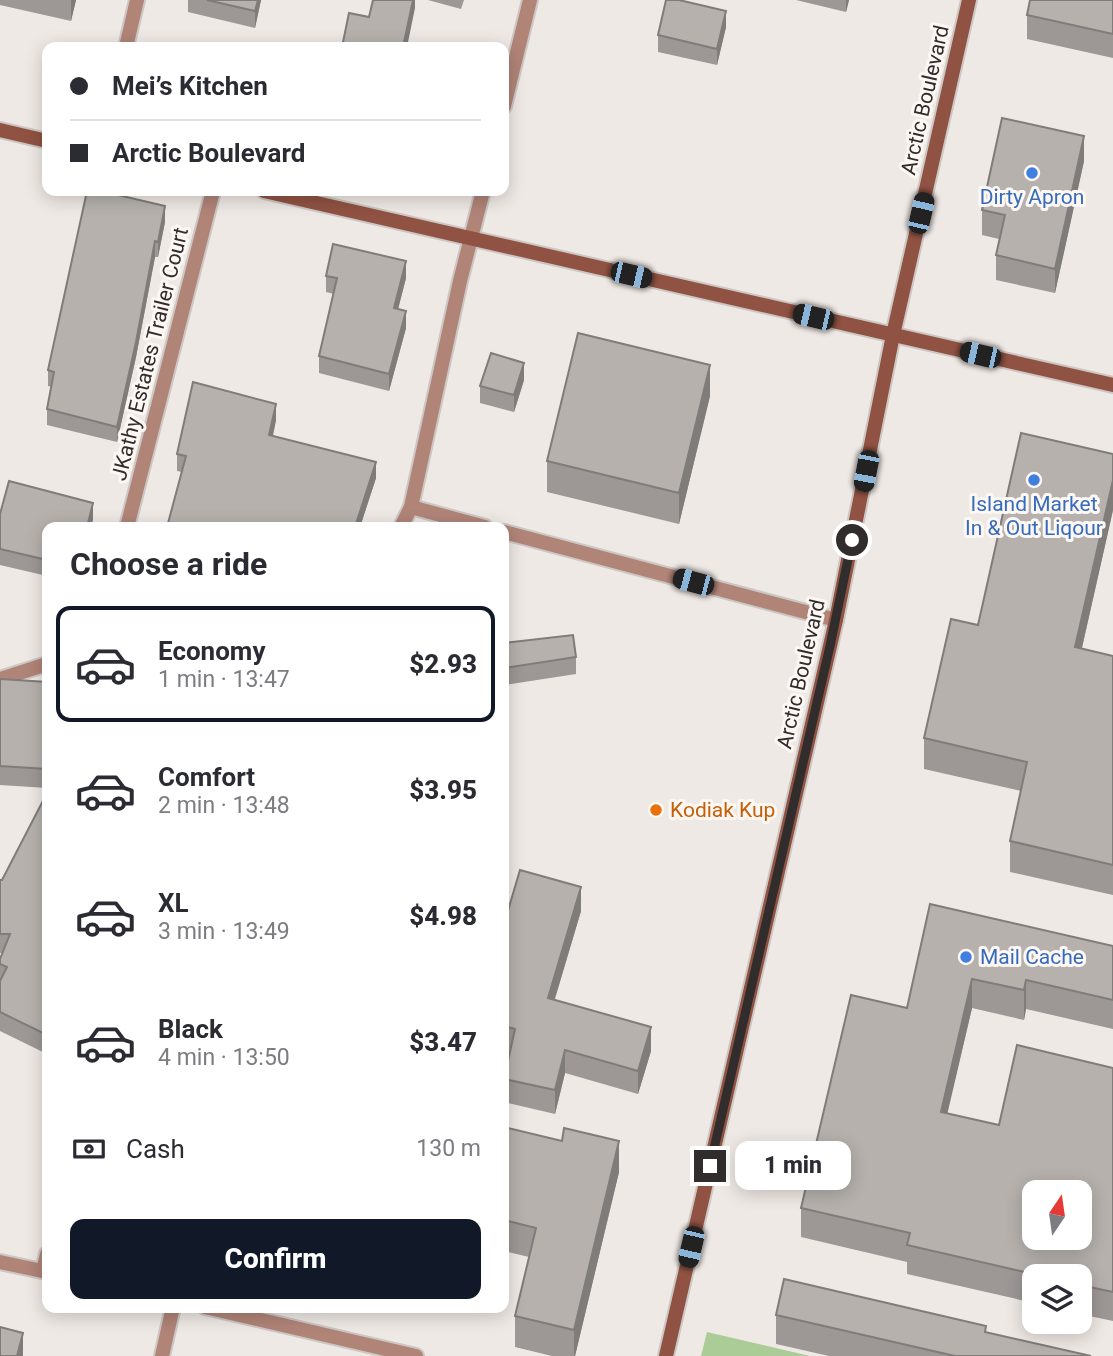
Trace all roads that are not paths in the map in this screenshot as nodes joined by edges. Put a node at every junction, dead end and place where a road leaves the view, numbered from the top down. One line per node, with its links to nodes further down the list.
1 (136, 0): 4 (street)
2 (530, 0): 5 (street)
3 (969, 0): 12 (main road, Arctic Boulevard)
4 (127, 42)
5 (509, 86)
6 (0, 130): 7 (main road)
7 (42, 140)
8 (212, 196): 15 (street, JKathy Estates Trailer Court)
9 (286, 196): 11 (main road)
10 (482, 196): 11 (street)
11 (472, 239): 12 (main road); 14 (street)
12 (893, 335): 13 (main road); 19 (main road, Arctic Boulevard)
13 (1113, 385)
14 (411, 507): 16 (street); 17 (street)
15 (128, 522)
16 (404, 522)
17 (466, 522)
18 (509, 533): 19 (street)
19 (836, 620): 28 (main road, Arctic Boulevard)
20 (42, 666): 21 (street)
21 (0, 679)
22 (0, 1262): 23 (street)
23 (42, 1270)
24 (172, 1313): 26 (street)
25 (231, 1313): 27 (street)
26 (162, 1356)
27 (416, 1356)
28 (666, 1356)

